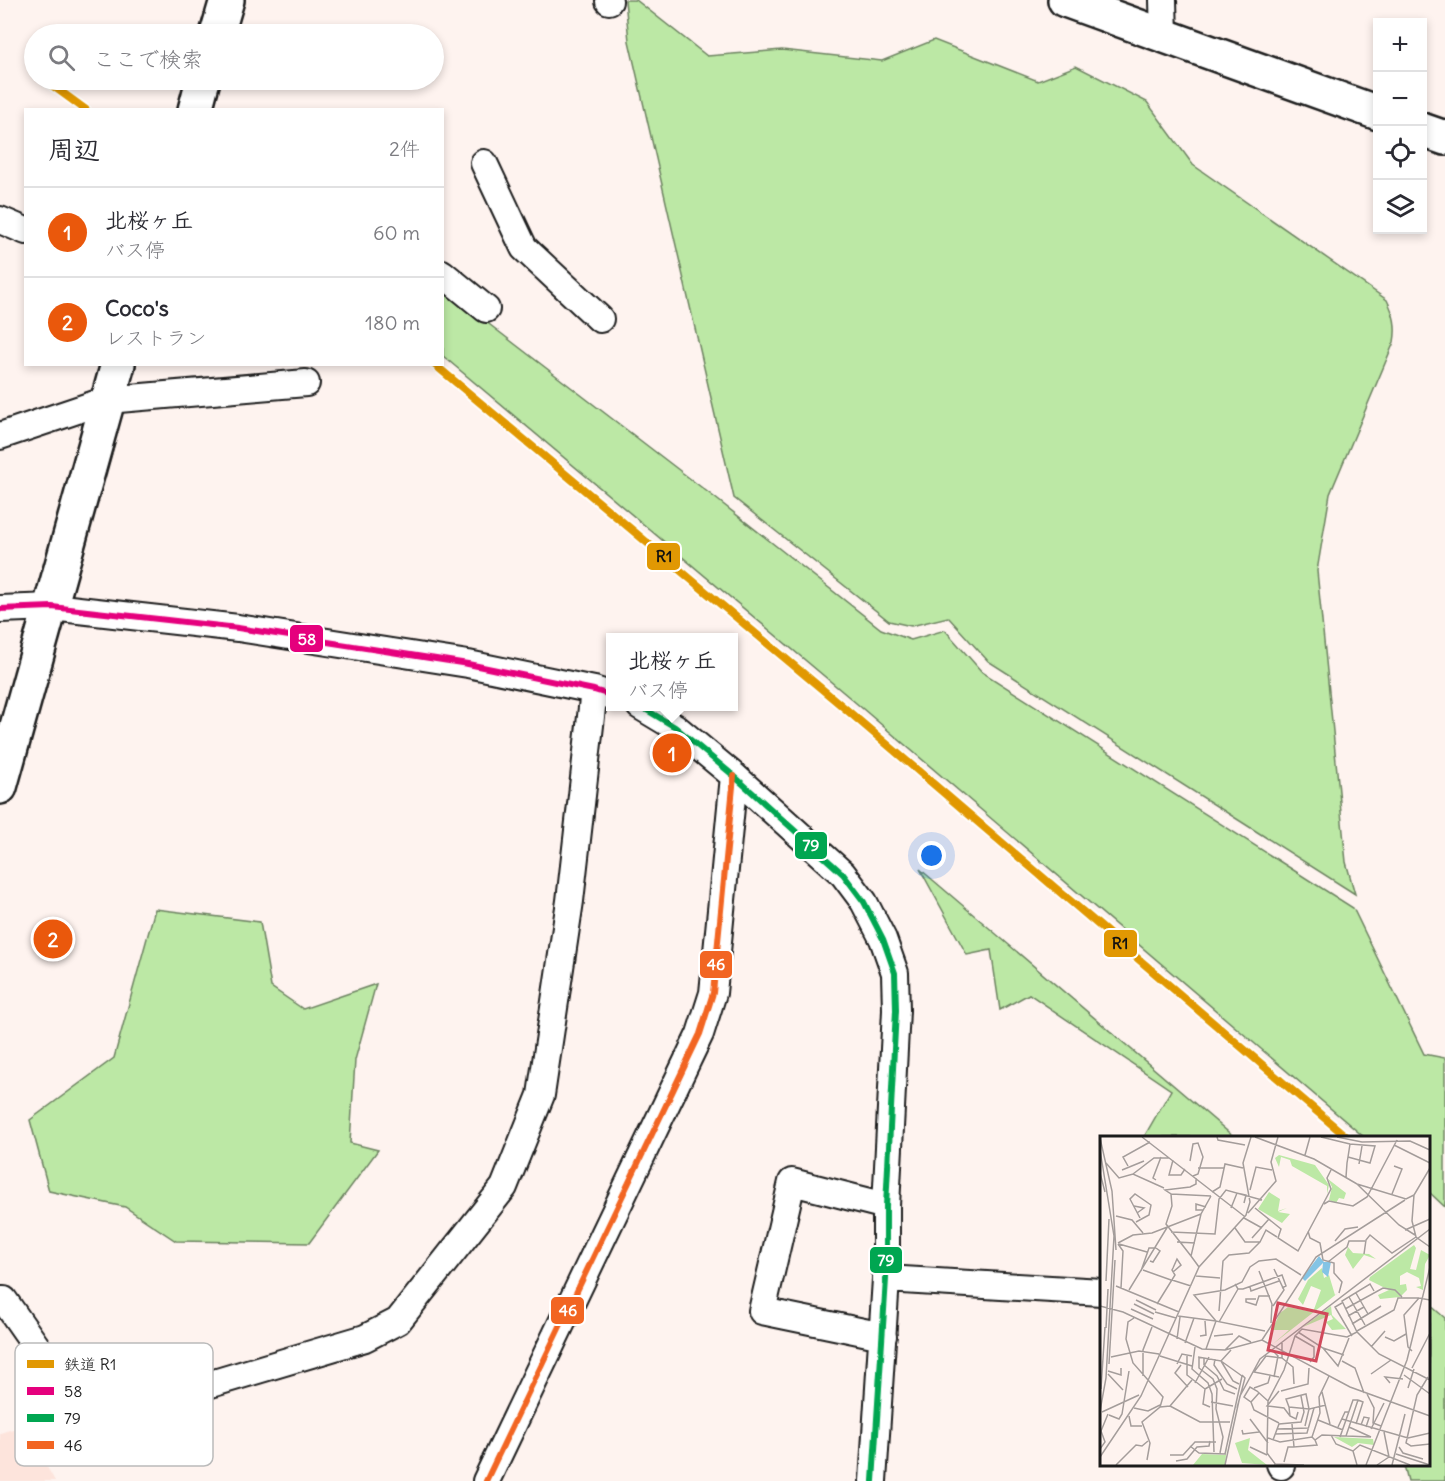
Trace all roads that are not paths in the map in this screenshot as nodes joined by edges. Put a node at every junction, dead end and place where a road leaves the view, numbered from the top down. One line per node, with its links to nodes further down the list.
1 (227, 0): 4 (street)
2 (1065, 0): 5 (street)
3 (1163, 0): 5 (street)
4 (220, 24)
5 (1164, 36): 8 (street)
6 (200, 90): 7 (street)
7 (196, 108)
8 (1373, 112)
9 (1427, 132): 10 (street)
10 (1445, 138)
11 (484, 162): 16 (street)
12 (0, 220): 13 (street)
13 (24, 230)
14 (444, 275): 15 (street)
15 (486, 309)
16 (600, 319)
17 (117, 366): 19 (street)
18 (306, 383): 19 (street)
19 (107, 400): 20 (street); 21 (street)
20 (0, 436)
21 (52, 607): 22 (street); 23 (street); 26 (street)
22 (0, 609)
23 (602, 692): 33 (street)
24 (648, 711): 25 (street)
25 (734, 776): 27 (street); 34 (street)
26 (0, 787)
27 (886, 1206): 28 (street); 31 (street)
28 (886, 1279): 29 (street); 31 (street)
29 (1100, 1292)
30 (0, 1300): 32 (street)
31 (883, 1336): 35 (street)
32 (34, 1343)
33 (213, 1383)
34 (486, 1481)
35 (873, 1481)

